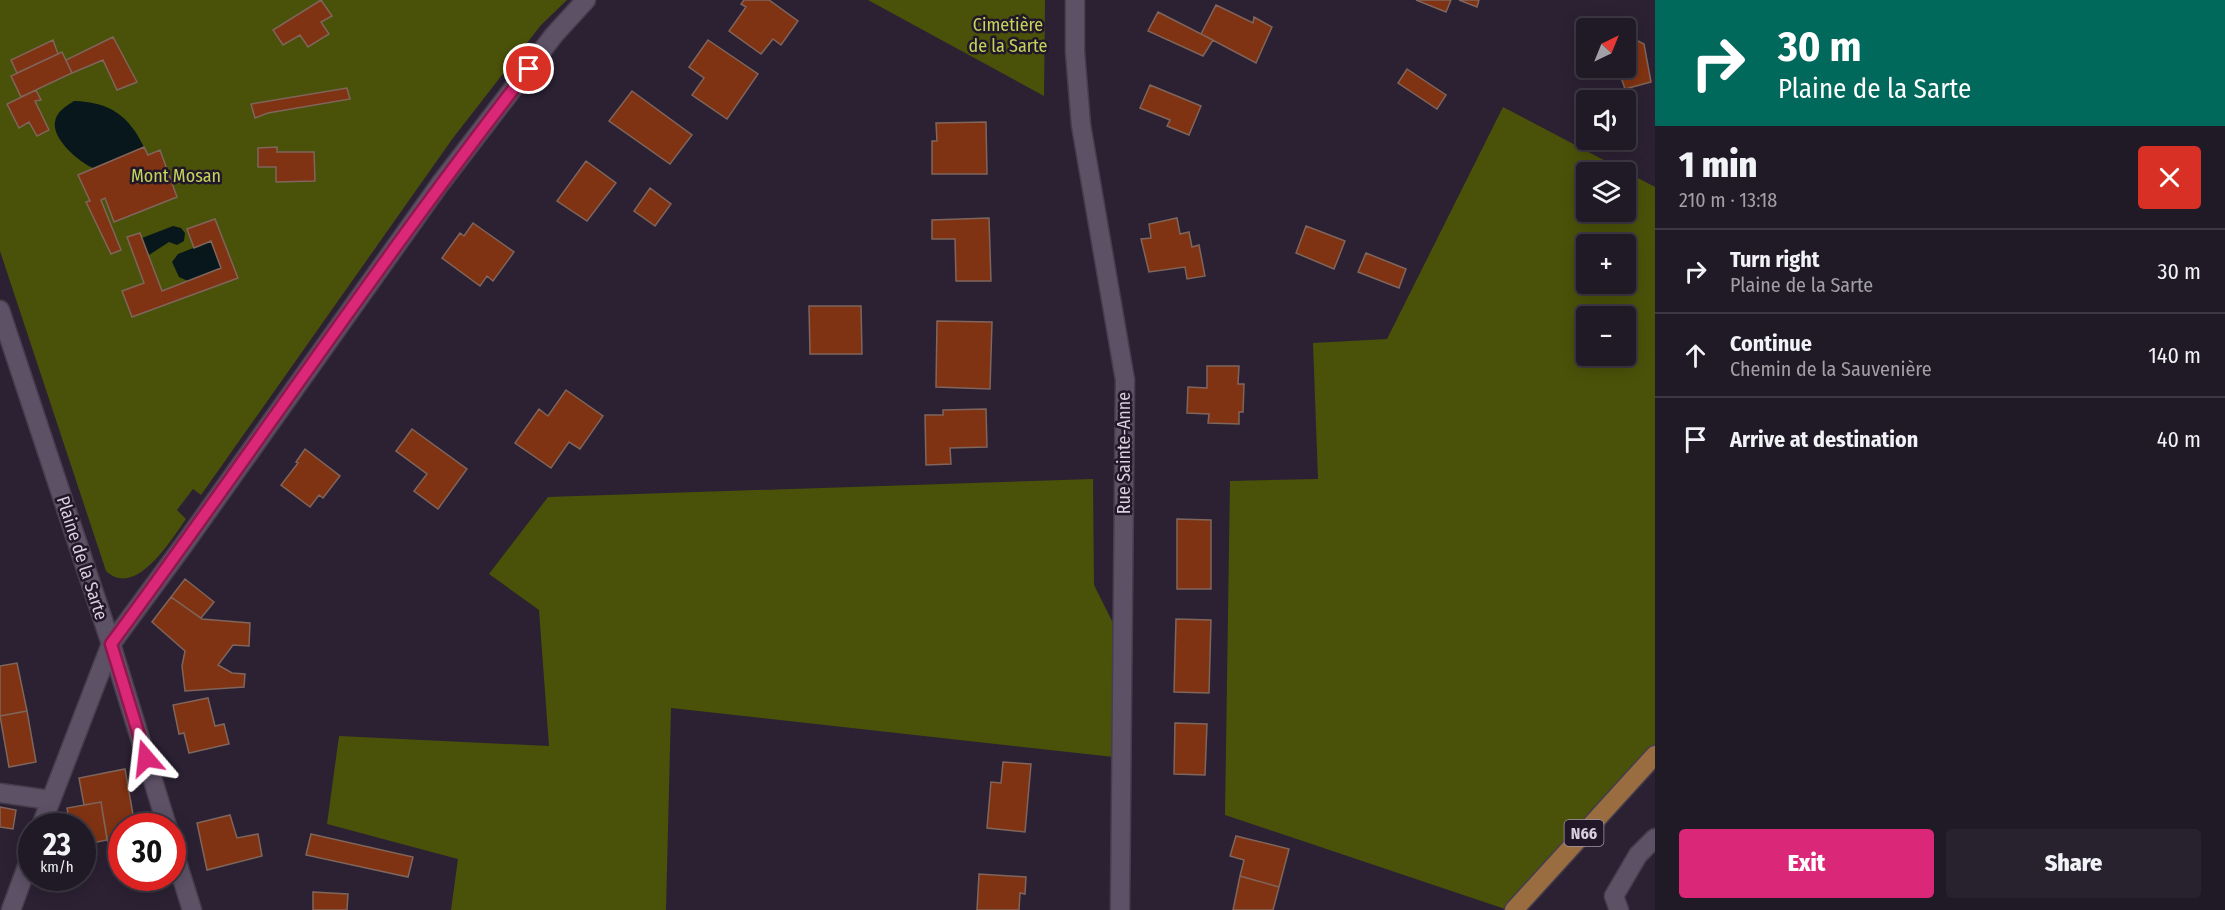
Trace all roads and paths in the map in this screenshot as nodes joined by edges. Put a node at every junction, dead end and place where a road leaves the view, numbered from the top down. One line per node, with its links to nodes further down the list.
1 (586, 0): 4 (street, Plaine de la Sarte)
2 (1075, 0): 15 (street, Rue Sainte-Anne)
3 (0, 310): 4 (street, Plaine de la Sarte)
4 (111, 644): 7 (street); 9 (street)
5 (1655, 755): 16 (main road, N66)
6 (0, 793): 7 (street)
7 (50, 800): 8 (street)
8 (46, 813)
9 (163, 813)
10 (1655, 838): 17 (street)
11 (18, 891): 13 (street)
12 (186, 891): 14 (street)
13 (11, 910)
14 (192, 910)
15 (1120, 910)
16 (1514, 910)
17 (1619, 910)

